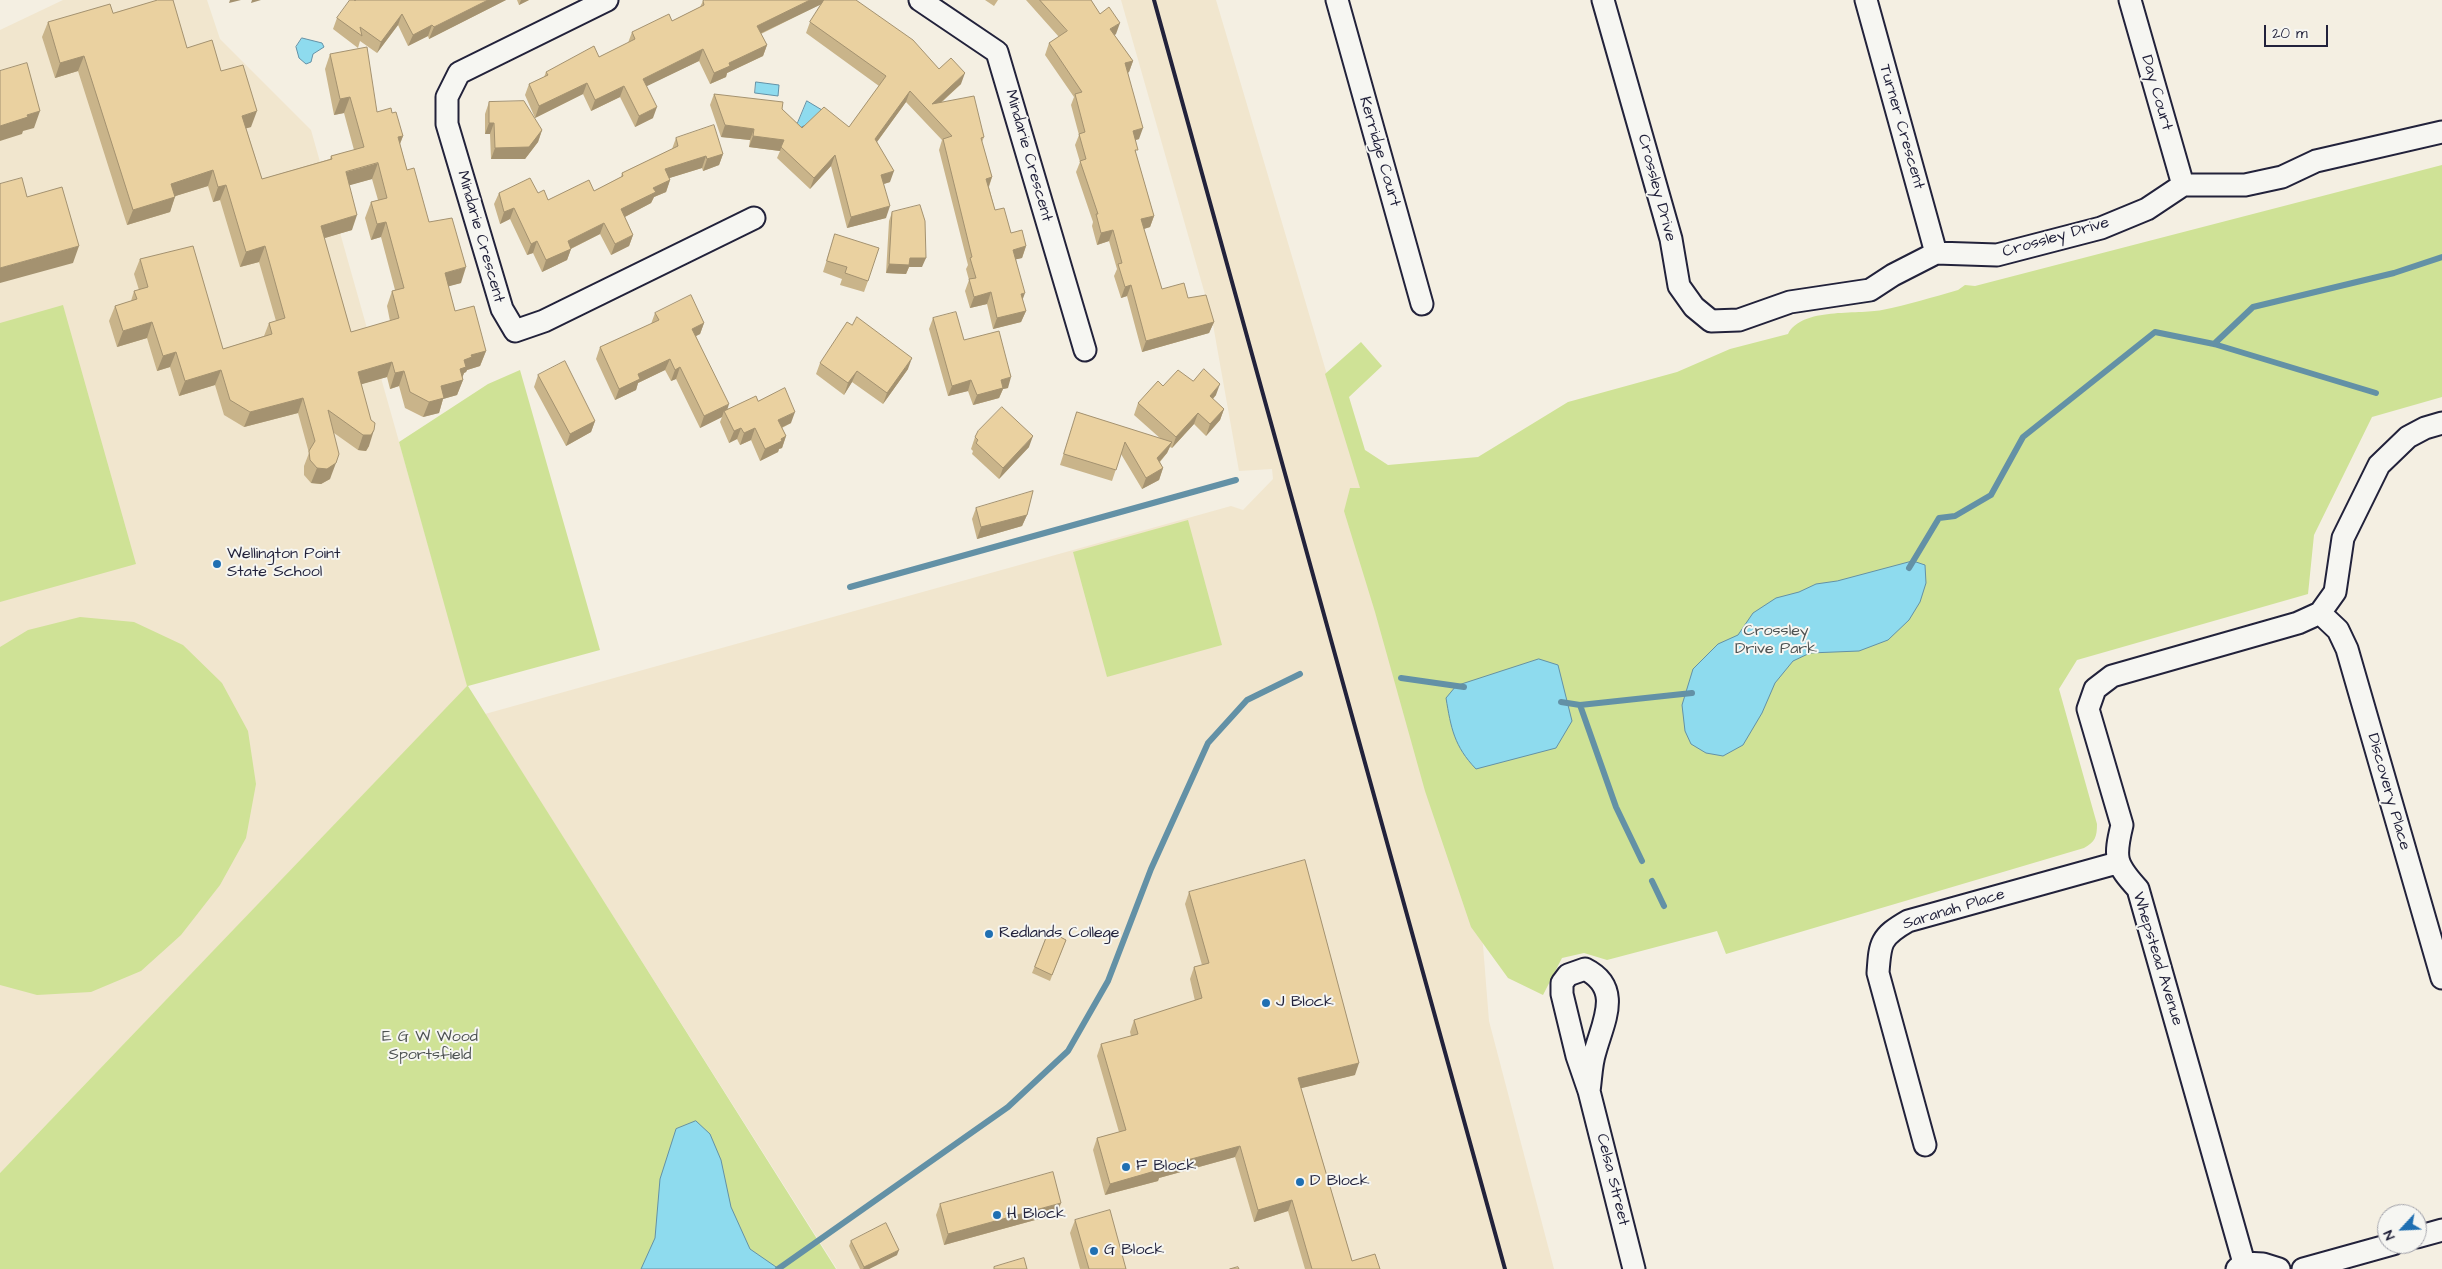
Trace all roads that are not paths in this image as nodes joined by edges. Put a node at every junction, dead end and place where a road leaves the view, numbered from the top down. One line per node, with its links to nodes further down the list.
1 (607, 0): 9 (street, Mindarie Crescent)
2 (920, 0): 12 (street, Mindarie Crescent)
3 (1337, 0): 11 (street, Kerridge Court)
4 (1603, 0): 10 (street, Crossley Drive)
5 (1866, 0): 10 (street, Turner Crescent)
6 (2130, 0): 8 (street, Day Court)
7 (2442, 132): 8 (street)
8 (2183, 185): 10 (street, Crossley Drive)
9 (754, 218)
10 (1936, 253)
11 (1422, 304)
12 (1086, 350)
13 (2442, 423): 14 (street)
14 (2320, 613): 15 (street); 16 (street, Discovery Place)
15 (2117, 863): 18 (street, Saranah Place); 22 (street, Whepstead Avenue)
16 (2442, 978)
17 (1589, 1091): 17 (street, Celsa Street); 23 (street, Celsa Street)
18 (1925, 1145)
19 (2442, 1230): 20 (street)
20 (2427, 1234)
21 (2377, 1248): 25 (street)
22 (2241, 1266): 24 (street)
23 (1634, 1269)
24 (2279, 1269)
25 (2303, 1269)

